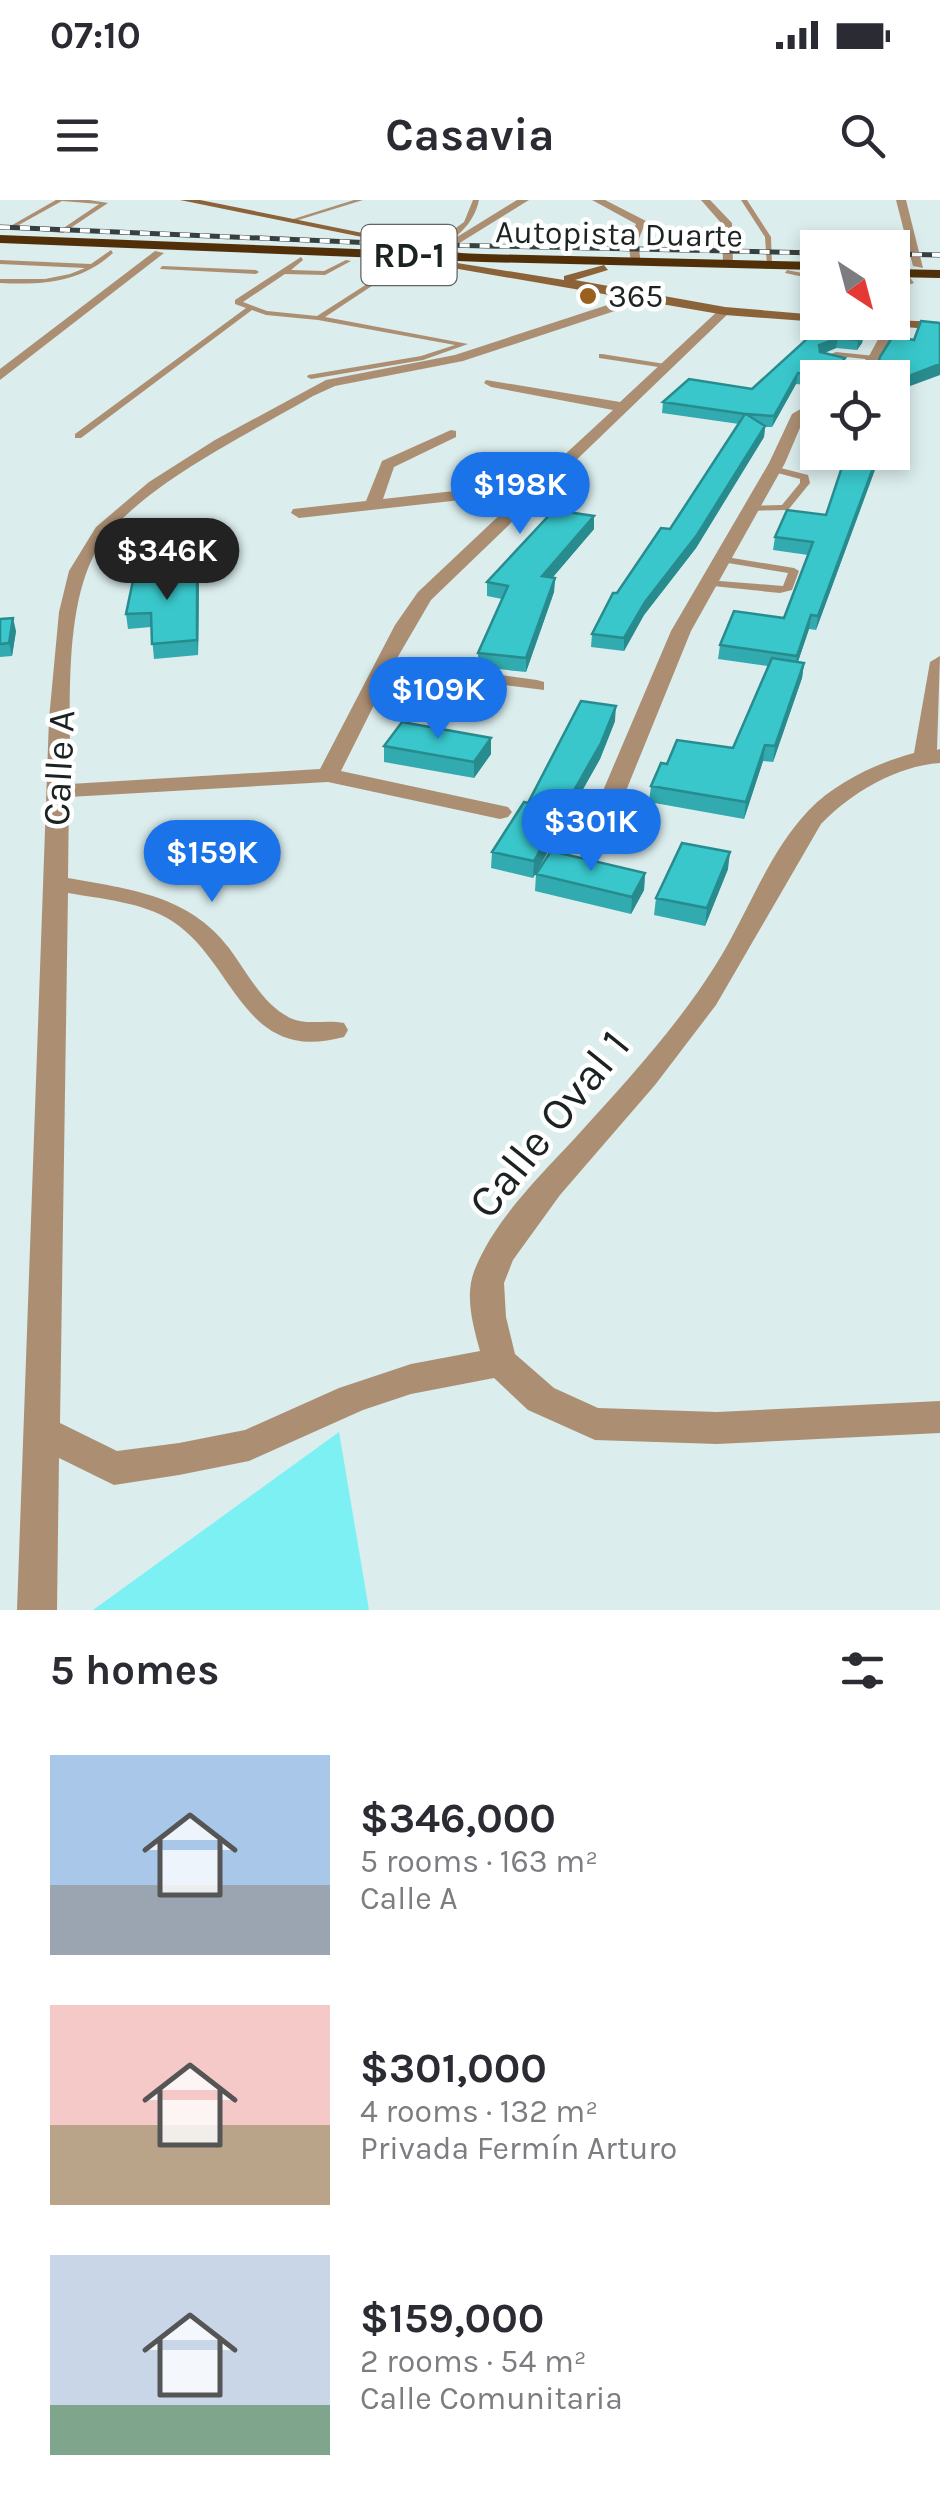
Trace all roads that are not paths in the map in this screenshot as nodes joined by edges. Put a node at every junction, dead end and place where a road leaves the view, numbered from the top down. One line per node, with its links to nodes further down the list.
1 (62, 200): 9 (lane); 14 (lane)
2 (186, 200): 11 (main road)
3 (360, 200): 11 (lane)
4 (476, 200): 15 (lane)
5 (524, 200): 15 (street)
6 (597, 200): 22 (street)
7 (744, 200): 26 (lane)
8 (901, 200): 28 (street)
9 (103, 201): 12 (lane)
10 (705, 201): 24 (street)
11 (290, 220): 13 (main road)
12 (62, 236): 14 (highway, Autopista Duarte / RD-1); 17 (highway, Autopista Duarte / RD-1)
13 (374, 237): 15 (main road); 17 (main road)
14 (4, 238): 16 (highway, Autopista Duarte / RD-1)
15 (436, 249): 18 (main road)
16 (111, 252): 20 (highway, Autopista Duarte / RD-1); 27 (lane)
17 (351, 257): 18 (highway, Autopista Duarte / RD-1); 19 (highway, Autopista Duarte / RD-1); 23 (highway, Autopista Duarte / RD-1); 34 (lane)
18 (482, 258): 22 (highway, Autopista Duarte / RD-1)
19 (301, 259): 20 (highway, Autopista Duarte / RD-1); 34 (lane)
20 (160, 260): 33 (lane); 50 (street)
21 (0, 262): 27 (lane)
22 (637, 262): 24 (highway, Autopista Duarte / RD-1)
23 (403, 263): 25 (highway, Autopista Duarte / RD-1); 44 (lane)
24 (729, 264): 26 (highway, Autopista Duarte / RD-1)
25 (450, 265): 29 (highway, Autopista Duarte / RD-1); 40 (main road)
26 (770, 265): 31 (highway, Autopista Duarte / RD-1)
27 (90, 266): 38 (lane)
28 (919, 266): 30 (highway); 37 (highway)
29 (604, 268): 35 (highway, Autopista Duarte / RD-1); 40 (main road)
30 (910, 268)
31 (800, 269)
32 (0, 272): 38 (lane)
33 (256, 272)
34 (284, 272): 42 (lane)
35 (800, 272)
36 (910, 272): 37 (highway)
37 (939, 274)
38 (74, 276): 39 (lane)
39 (0, 280)
40 (572, 282): 41 (main road)
41 (641, 298): 43 (main road); 69 (street, Calle A)
42 (249, 309): 44 (lane); 56 (lane)
43 (726, 311): 45 (main road); 49 (street)
44 (318, 318): 51 (lane)
45 (800, 318)
46 (910, 326): 47 (main road)
47 (940, 326)
48 (602, 356): 49 (lane)
49 (665, 366): 53 (street)
50 (0, 376)
51 (311, 377)
52 (491, 383): 53 (street)
53 (622, 407): 58 (street)
54 (800, 413): 57 (street)
55 (451, 434): 59 (street)
56 (78, 436)
57 (774, 469): 60 (street); 60 (lane)
58 (537, 486): 59 (street); 65 (street)
59 (373, 504): 61 (street)
60 (748, 509): 62 (street)
61 (300, 512)
62 (720, 559): 63 (street); 63 (lane)
63 (707, 583): 71 (street)
64 (940, 662): 67 (street)
65 (384, 664): 66 (street); 68 (street)
66 (537, 686)
67 (933, 756): 74 (street, Calle Oval 1)
68 (328, 775): 69 (street); 70 (street)
69 (58, 792): 72 (street, Calle A)
70 (500, 812)
71 (594, 840)
72 (54, 883): 73 (street); 76 (street, Calle A)
73 (334, 1030)
74 (500, 1362): 75 (street); 76 (street)
75 (940, 1417)
76 (39, 1430): 77 (street, Calle A)
77 (37, 1610)

